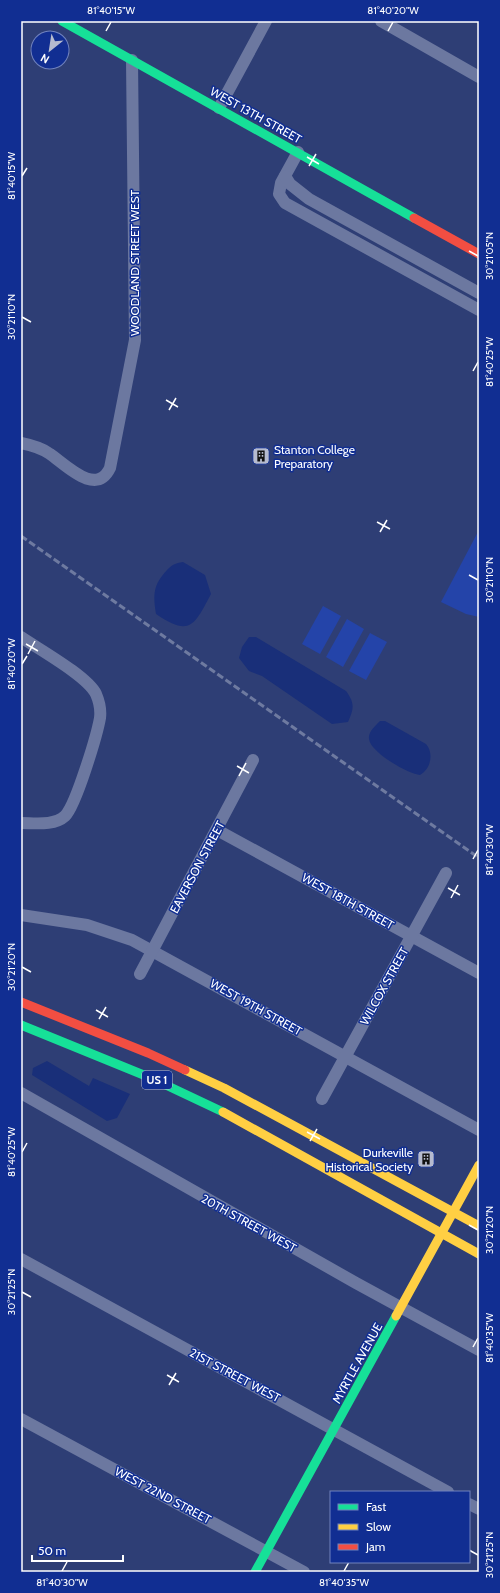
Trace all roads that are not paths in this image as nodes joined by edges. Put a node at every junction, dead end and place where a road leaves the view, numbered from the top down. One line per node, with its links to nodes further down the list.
1 (62, 21): 4 (main road, WEST 13TH STREET)
2 (266, 21): 6 (street)
3 (381, 21): 5 (street)
4 (132, 60): 6 (main road, WEST 13TH STREET); 12 (street, WOODLAND STREET WEST)
5 (479, 77)
6 (220, 108): 7 (main road, WEST 13TH STREET)
7 (298, 152): 8 (street); 9 (main road, WEST 13TH STREET)
8 (285, 176): 10 (street); 11 (street)
9 (479, 254)
10 (479, 293)
11 (479, 310)
12 (21, 443)
13 (21, 637): 15 (street)
14 (253, 760): 16 (street, EAVERSON STREET)
15 (21, 823)
16 (217, 830): 19 (street, WEST 18TH STREET); 20 (street, EAVERSON STREET)
17 (446, 873): 19 (street, WILCOX STREET)
18 (21, 915): 20 (street, WEST 19TH STREET)
19 (412, 936): 21 (street, WEST 18TH STREET); 25 (street, WILCOX STREET)
20 (152, 950): 22 (street, EAVERSON STREET); 25 (street, WEST 19TH STREET)
21 (479, 973)
22 (140, 974)
23 (21, 1002): 30 (main road, US 1)
24 (21, 1025): 32 (main road, US 1)
25 (345, 1056): 27 (street, WILCOX STREET); 28 (street, WEST 19TH STREET)
26 (21, 1093): 35 (street, 20TH STREET WEST)
27 (322, 1098)
28 (479, 1130)
29 (479, 1165): 30 (main road, MYRTLE AVENUE)
30 (454, 1212): 31 (main road, US 1); 32 (main road, MYRTLE AVENUE)
31 (479, 1226)
32 (442, 1232): 33 (main road, US 1); 35 (main road, MYRTLE AVENUE)
33 (479, 1254)
34 (21, 1259): 38 (street, 21ST STREET WEST)
35 (401, 1307): 36 (street, 20TH STREET WEST); 38 (main road, MYRTLE AVENUE)
36 (479, 1350)
37 (21, 1419): 42 (street, WEST 22ND STREET)
38 (334, 1429): 39 (street, 21ST STREET WEST); 42 (main road, MYRTLE AVENUE)
39 (446, 1491)
40 (470, 1504): 41 (street)
41 (479, 1509)
42 (266, 1552): 43 (main road, MYRTLE AVENUE); 44 (street, WEST 22ND STREET)
43 (255, 1572)
44 (304, 1572)

